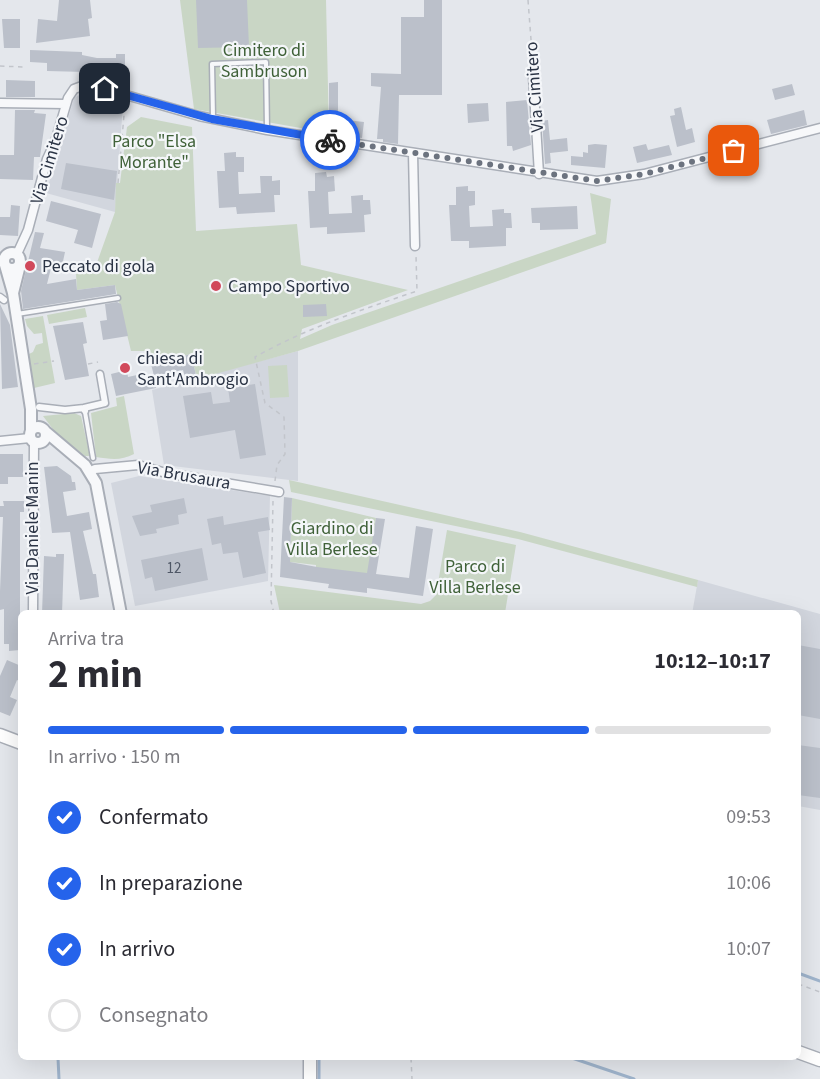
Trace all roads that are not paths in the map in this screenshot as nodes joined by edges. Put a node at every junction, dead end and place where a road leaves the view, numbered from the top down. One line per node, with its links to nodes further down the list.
1 (533, 76): 8 (street, Via Cimitero)
2 (0, 103): 3 (street)
3 (65, 104): 4 (street, Via Cimitero); 11 (street, Via Cimitero)
4 (212, 119): 6 (street, Via Cimitero); 6 (lane)
5 (820, 128): 8 (street, Via Cimitero)
6 (267, 130): 7 (street, Via Cimitero)
7 (413, 153): 8 (street, Via Cimitero); 9 (street)
8 (539, 174)
9 (416, 246)
10 (3, 258): 11 (street); 12 (street)
11 (18, 259): 12 (street)
12 (6, 297): 14 (street)
13 (118, 298): 14 (lane)
14 (16, 314): 16 (street)
15 (100, 374): 17 (street)
16 (35, 408): 17 (street); 18 (street)
17 (85, 410): 20 (lane)
18 (37, 436): 19 (street); 21 (street); 23 (street, Via Daniele Manin)
19 (0, 441)
20 (93, 458)
21 (90, 472): 22 (street, Via Brusaura); 24 (street)
22 (277, 491)
23 (33, 610)
24 (120, 610)
25 (0, 735): 26 (main road)
26 (18, 742)
27 (801, 1053): 29 (main road)
28 (310, 1060): 30 (main road)
29 (820, 1060)
30 (310, 1079)

